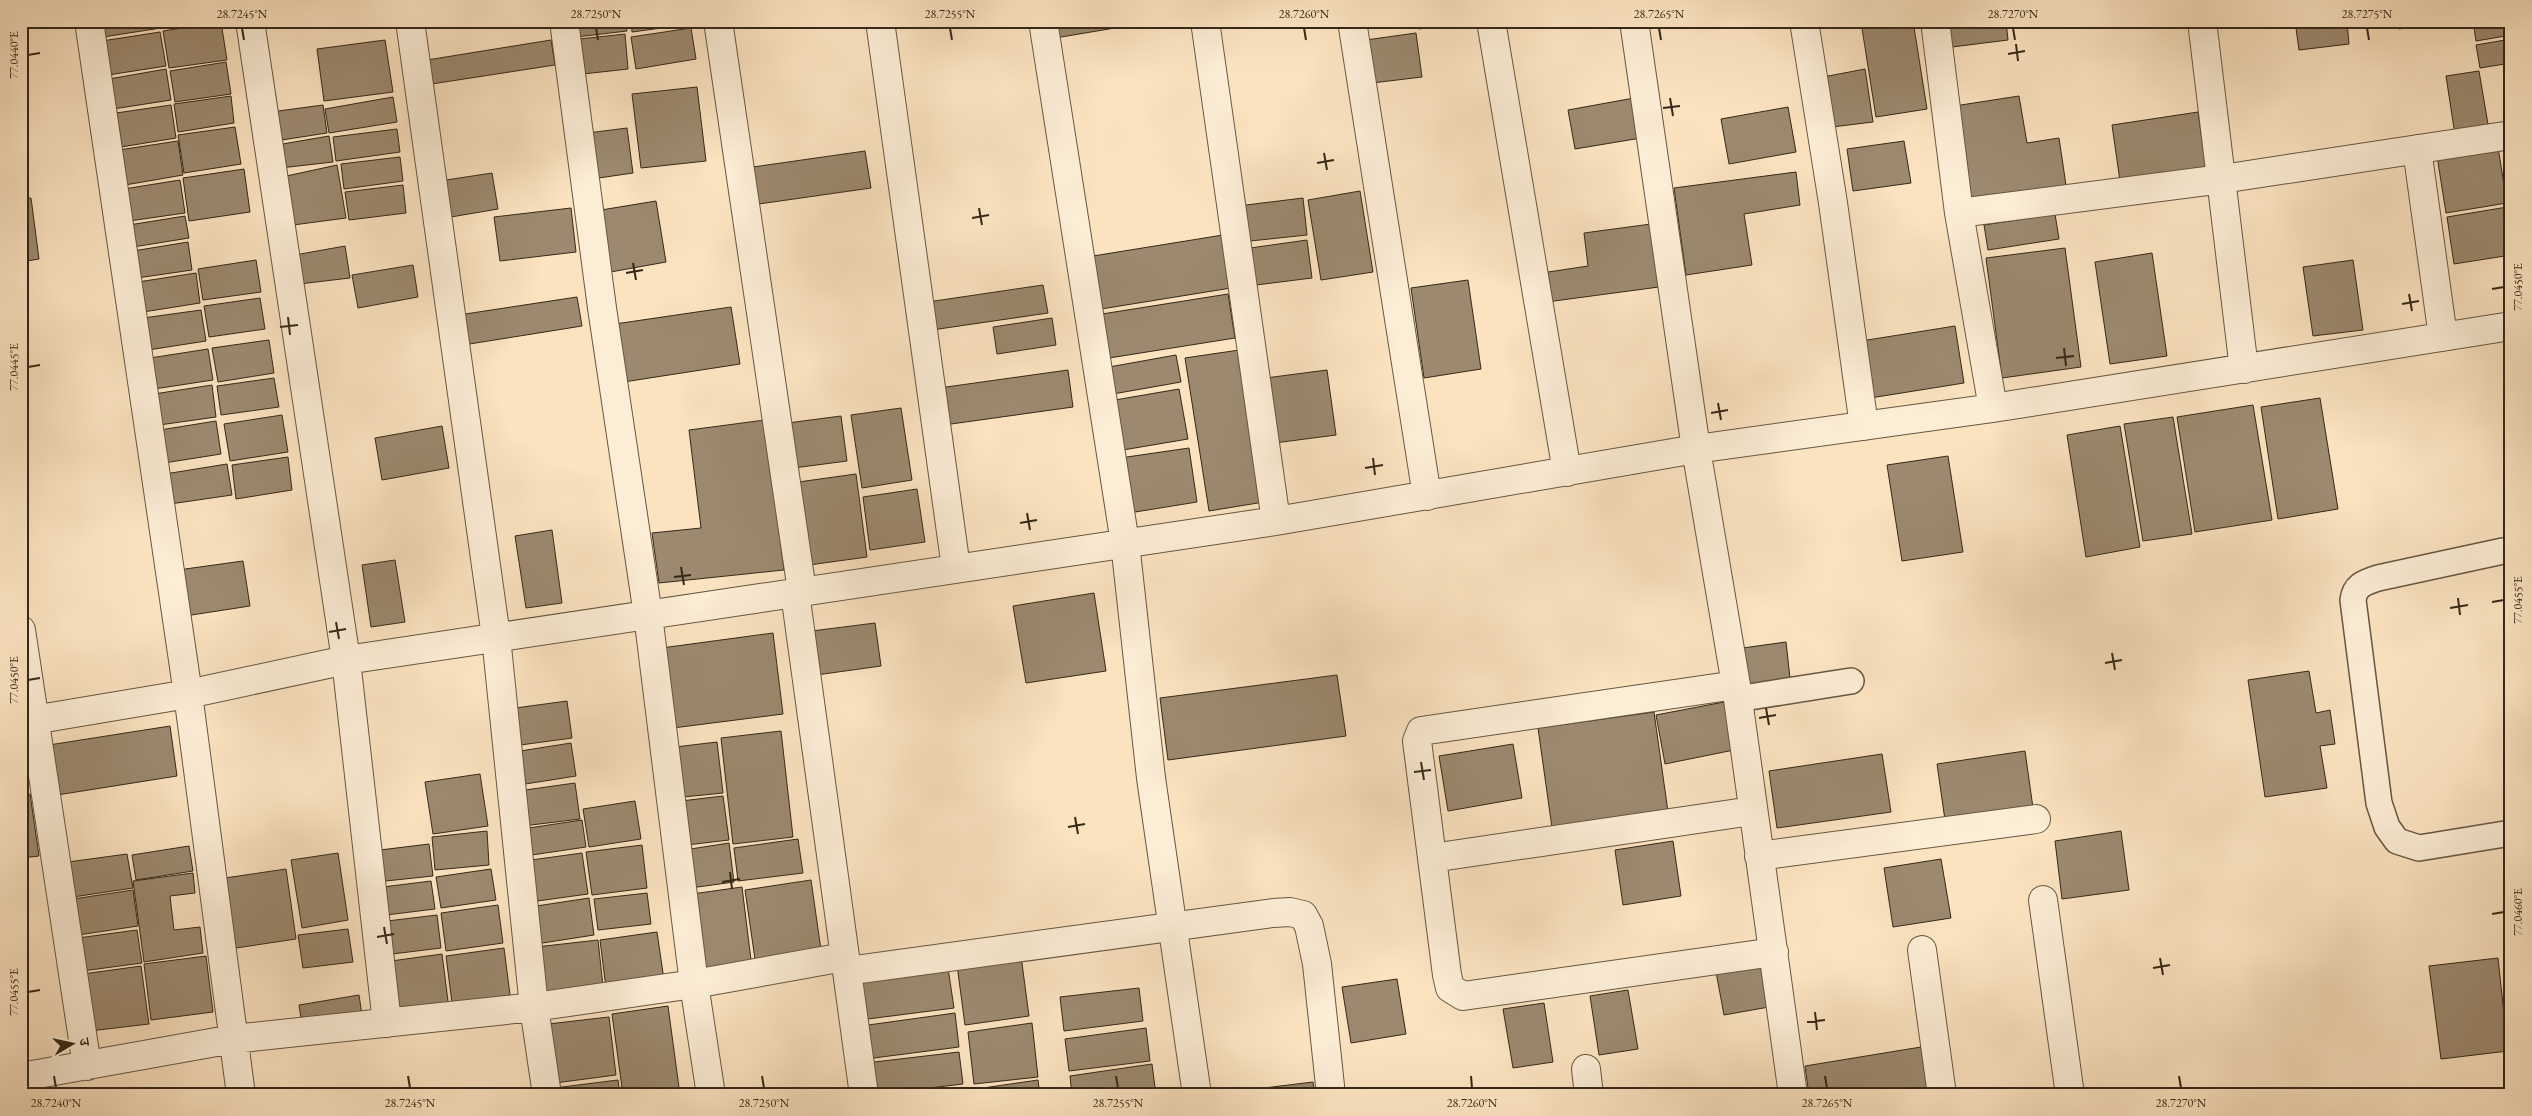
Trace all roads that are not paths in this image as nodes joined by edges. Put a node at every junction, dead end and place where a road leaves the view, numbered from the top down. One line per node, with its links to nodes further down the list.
1 (89, 21): 38 (street)
2 (250, 21): 35 (street)
3 (410, 21): 34 (street)
4 (564, 21): 32 (street)
5 (718, 21): 31 (street)
6 (880, 21): 30 (street)
7 (1044, 21): 28 (street)
8 (1205, 21): 27 (street)
9 (1352, 21): 26 (street)
10 (1491, 21): 25 (street)
11 (1634, 21): 24 (street)
12 (1804, 21): 23 (street)
13 (1935, 21): 18 (street)
14 (2202, 21): 17 (street)
15 (2511, 135): 16 (street)
16 (2417, 149): 17 (street); 20 (street)
17 (2222, 178): 18 (street); 21 (street)
18 (1959, 213): 22 (street)
19 (2511, 326): 20 (street)
20 (2443, 337): 21 (street)
21 (2244, 369): 22 (street)
22 (1993, 408): 23 (street)
23 (1864, 426): 24 (street)
24 (1696, 449): 25 (street); 37 (street)
25 (1567, 472): 26 (street)
26 (1427, 496): 27 (street)
27 (1276, 521): 28 (street)
28 (1125, 543): 30 (street); 46 (street)
29 (2503, 551): 42 (lane)
30 (956, 568): 31 (street)
31 (798, 592): 32 (street); 49 (street)
32 (648, 614): 34 (street); 50 (street)
33 (21, 630): 39 (street)
34 (496, 637): 35 (street); 51 (street)
35 (346, 660): 38 (street); 52 (street)
36 (1852, 681): 37 (lane)
37 (1736, 692): 40 (street); 44 (street)
38 (188, 694): 39 (street); 53 (street)
39 (28, 721): 54 (street)
40 (1752, 810): 43 (street); 44 (street)
41 (2036, 819): 43 (street)
42 (2511, 834)
43 (1760, 856): 48 (street)
44 (1432, 858): 48 (street)
45 (2043, 900): 64 (street)
46 (1172, 926): 49 (street); 60 (street); 61 (street)
47 (1922, 950): 63 (street)
48 (1774, 952): 62 (street)
49 (846, 964): 50 (street); 59 (street)
50 (694, 984): 51 (street); 58 (street)
51 (534, 1007): 52 (street); 57 (street)
52 (387, 1023): 53 (street)
53 (233, 1039): 54 (street); 56 (street)
54 (87, 1066): 55 (street)
55 (21, 1077)
56 (241, 1095)
57 (546, 1095)
58 (711, 1095)
59 (864, 1095)
60 (1197, 1095)
61 (1330, 1095)
62 (1793, 1095)
63 (1942, 1095)
64 (2070, 1095)

